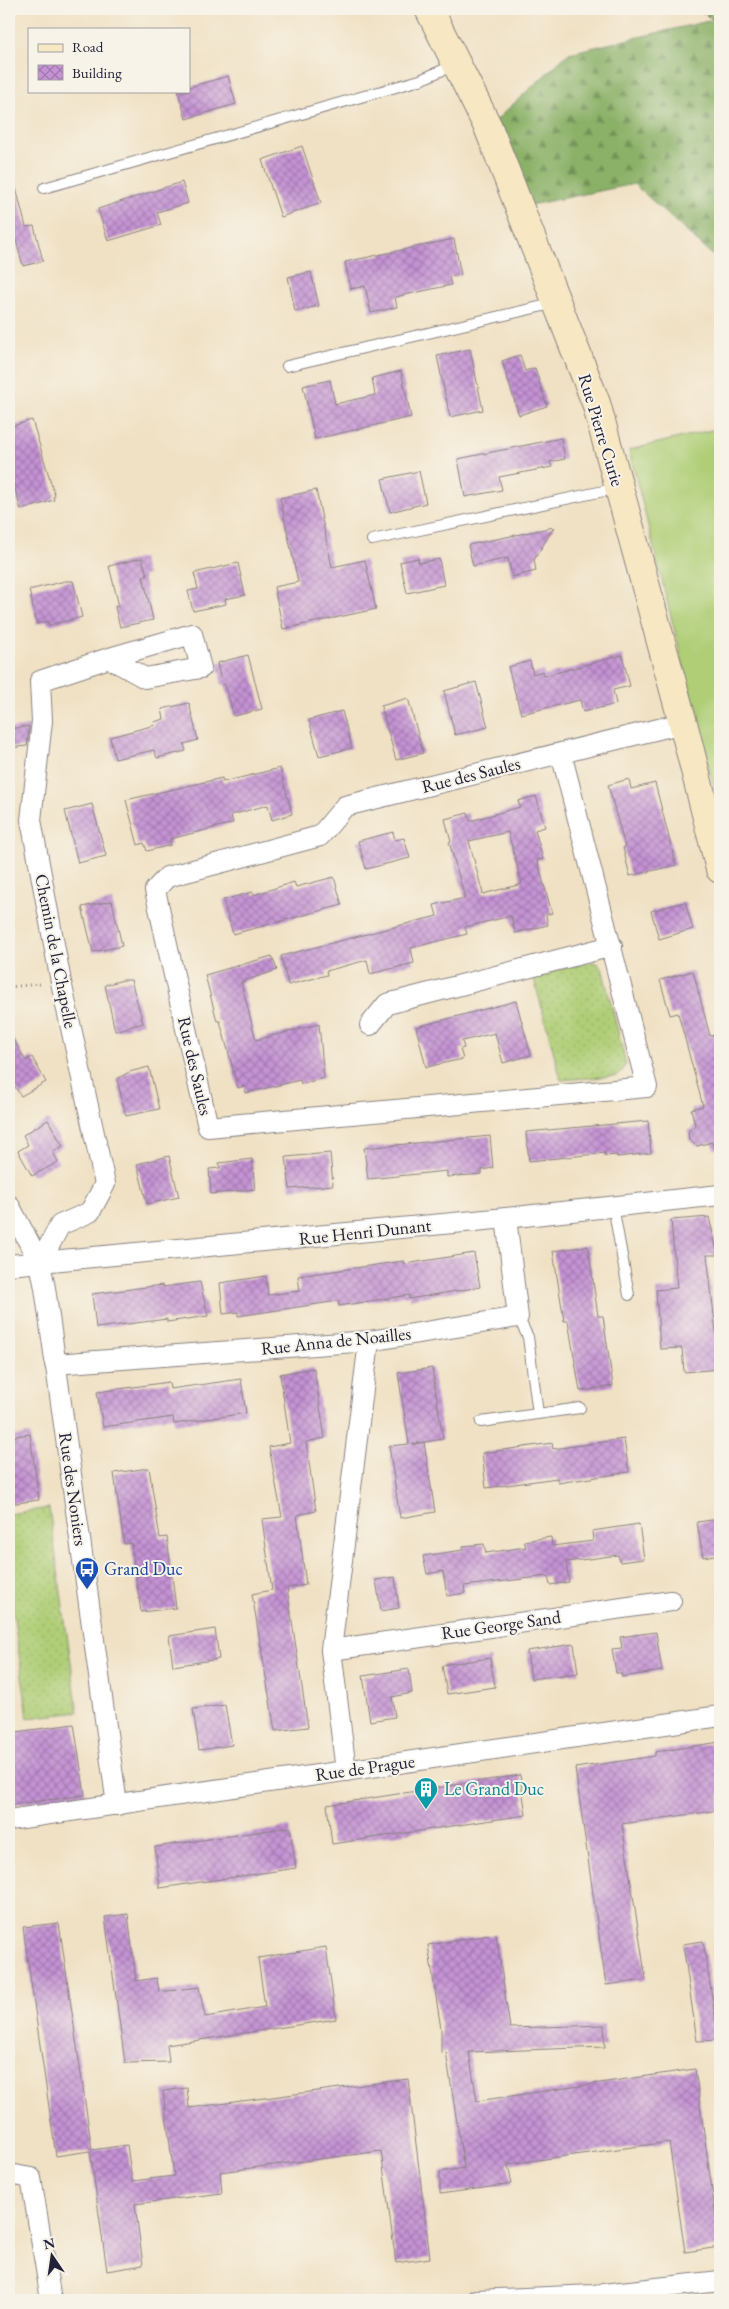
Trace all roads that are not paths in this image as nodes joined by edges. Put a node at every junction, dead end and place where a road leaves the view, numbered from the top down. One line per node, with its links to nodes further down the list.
1 (430, 9): 2 (street, Rue Pierre Curie)
2 (456, 64): 3 (lane); 4 (street, Rue Pierre Curie)
3 (44, 188)
4 (556, 302): 5 (lane); 6 (street, Rue Pierre Curie)
5 (287, 366)
6 (619, 488): 7 (lane); 9 (street, Rue Pierre Curie)
7 (372, 540)
8 (109, 658): 18 (street, Chemin de la Chapelle)
9 (683, 722): 10 (street, Rue des Saules); 11 (street, Rue Pierre Curie)
10 (561, 753): 12 (street, Rue des Saules); 12 (street, Rue des Saules)
11 (720, 869)
12 (612, 946): 13 (street)
13 (370, 1025)
14 (720, 1196): 16 (street, Rue Henri Dunant)
15 (9, 1205): 18 (street, Rue des Noniers)
16 (613, 1206): 17 (street, Rue Henri Dunant); 20 (lane)
17 (506, 1218): 18 (street, Rue Henri Dunant); 21 (street)
18 (40, 1263): 19 (street, Rue Henri Dunant); 23 (street, Rue des Noniers)
19 (9, 1265)
20 (629, 1295)
21 (518, 1317): 22 (street, Rue Anna de Noailles); 25 (lane)
22 (369, 1341): 23 (street, Rue Anna de Noailles); 28 (street)
23 (55, 1364): 31 (street, Rue des Noniers)
24 (580, 1408): 25 (lane)
25 (538, 1414): 26 (lane)
26 (481, 1422)
27 (671, 1601): 28 (street, Rue George Sand)
28 (331, 1650): 30 (street)
29 (720, 1716): 30 (street, Rue de Prague)
30 (346, 1771): 31 (street, Rue de Prague)
31 (117, 1805): 32 (street, Rue de Prague)
32 (9, 1820)
33 (9, 2174): 36 (street)
34 (720, 2281): 35 (street)
35 (594, 2298): 37 (street)
36 (51, 2300)
37 (476, 2300)

